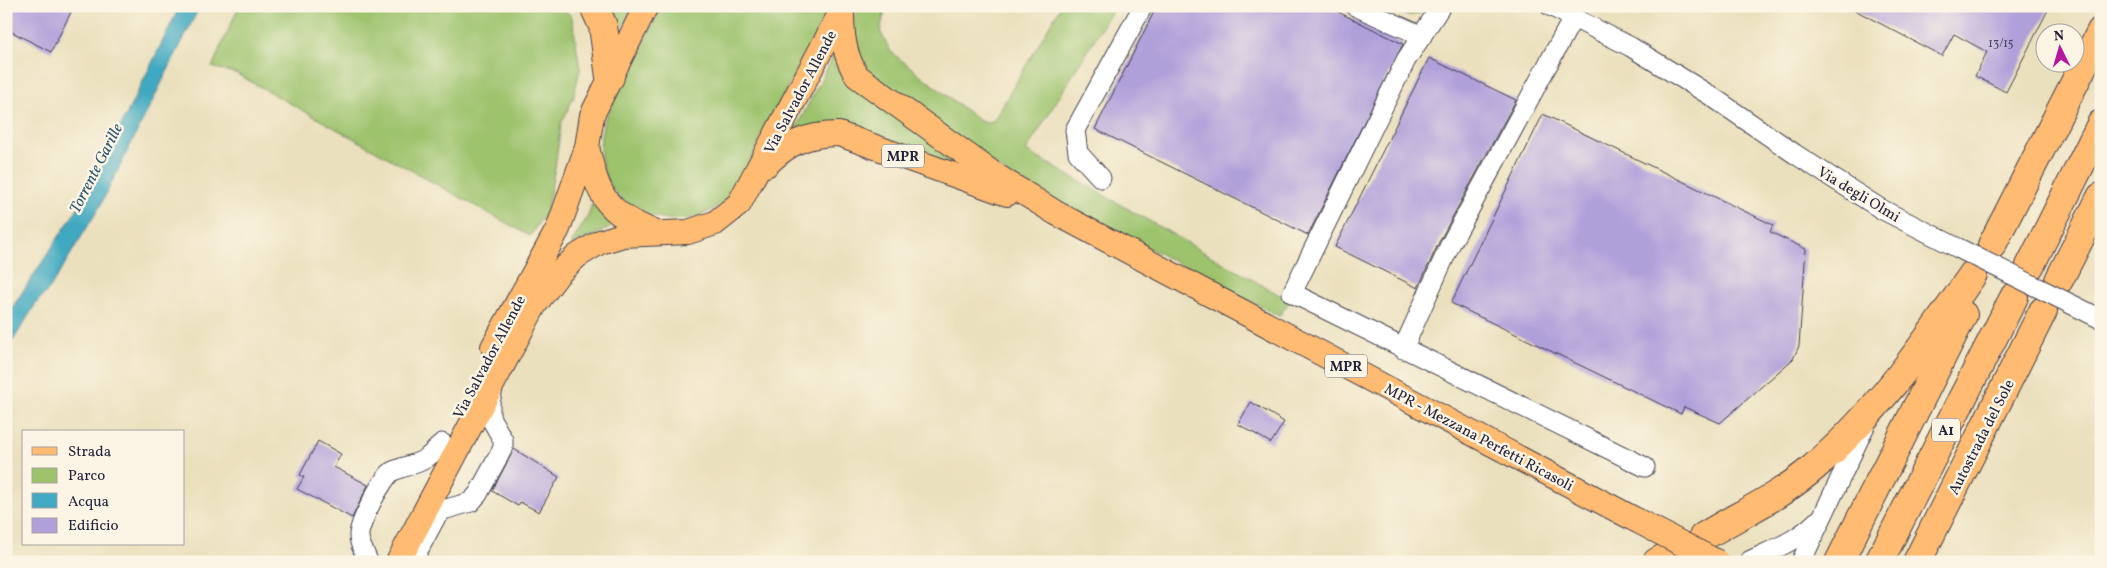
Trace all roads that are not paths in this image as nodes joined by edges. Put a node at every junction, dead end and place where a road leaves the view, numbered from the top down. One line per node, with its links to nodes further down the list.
1 (594, 6): 11 (highway)
2 (646, 6): 11 (main road, Via Salvador Allende)
3 (1143, 6): 15 (street)
4 (1355, 6): 10 (street)
5 (1441, 6): 10 (street)
6 (1550, 6): 8 (street, Via degli Olmi)
7 (843, 9): 14 (main road, Via Salvador Allende); 17 (main road, MPR - Mezzana Perfetti Ricasoli / MPR)
8 (1573, 18): 24 (street, Via degli Olmi, bridge); 25 (street)
9 (2101, 31): 19 (highway)
10 (1422, 36): 25 (street)
11 (610, 76): 13 (main road, Via Salvador Allende)
12 (2101, 124): 20 (highway)
13 (587, 148): 18 (main road, Via Salvador Allende); 28 (main road, Via Salvador Allende)
14 (757, 173): 17 (main road, MPR - Mezzana Perfetti Ricasoli / MPR); 18 (main road, Via Salvador Allende)
15 (1101, 178)
16 (2101, 197): 21 (highway)
17 (1056, 212): 39 (main road, MPR - Mezzana Perfetti Ricasoli / MPR, bridge)
18 (657, 233): 26 (main road, Via Salvador Allende)
19 (1992, 245)
20 (2030, 266)
21 (2059, 280)
22 (2014, 297): 42 (highway, A1)
23 (2043, 311): 30 (highway, Autostrada del Sole / A1)
24 (2101, 319)
25 (1403, 349): 29 (street)
26 (496, 376): 37 (main road, Via Salvador Allende); 38 (street)
27 (1872, 408): 31 (street); 32 (highway); 41 (highway)
28 (442, 443): 35 (street); 36 (main road, Via Salvador Allende)
29 (1645, 467)
30 (1958, 483): 43 (highway, Autostrada del Sole / A1); 44 (highway)
31 (1823, 514): 33 (street); 40 (street)
32 (1703, 537)
33 (1765, 558): 34 (street)
34 (1749, 561)
35 (368, 562)
36 (380, 562)
37 (398, 562)
38 (412, 562)
39 (1717, 562)
40 (1801, 562)
41 (1838, 562)
42 (1879, 562)
43 (1917, 562)
44 (1928, 562)

